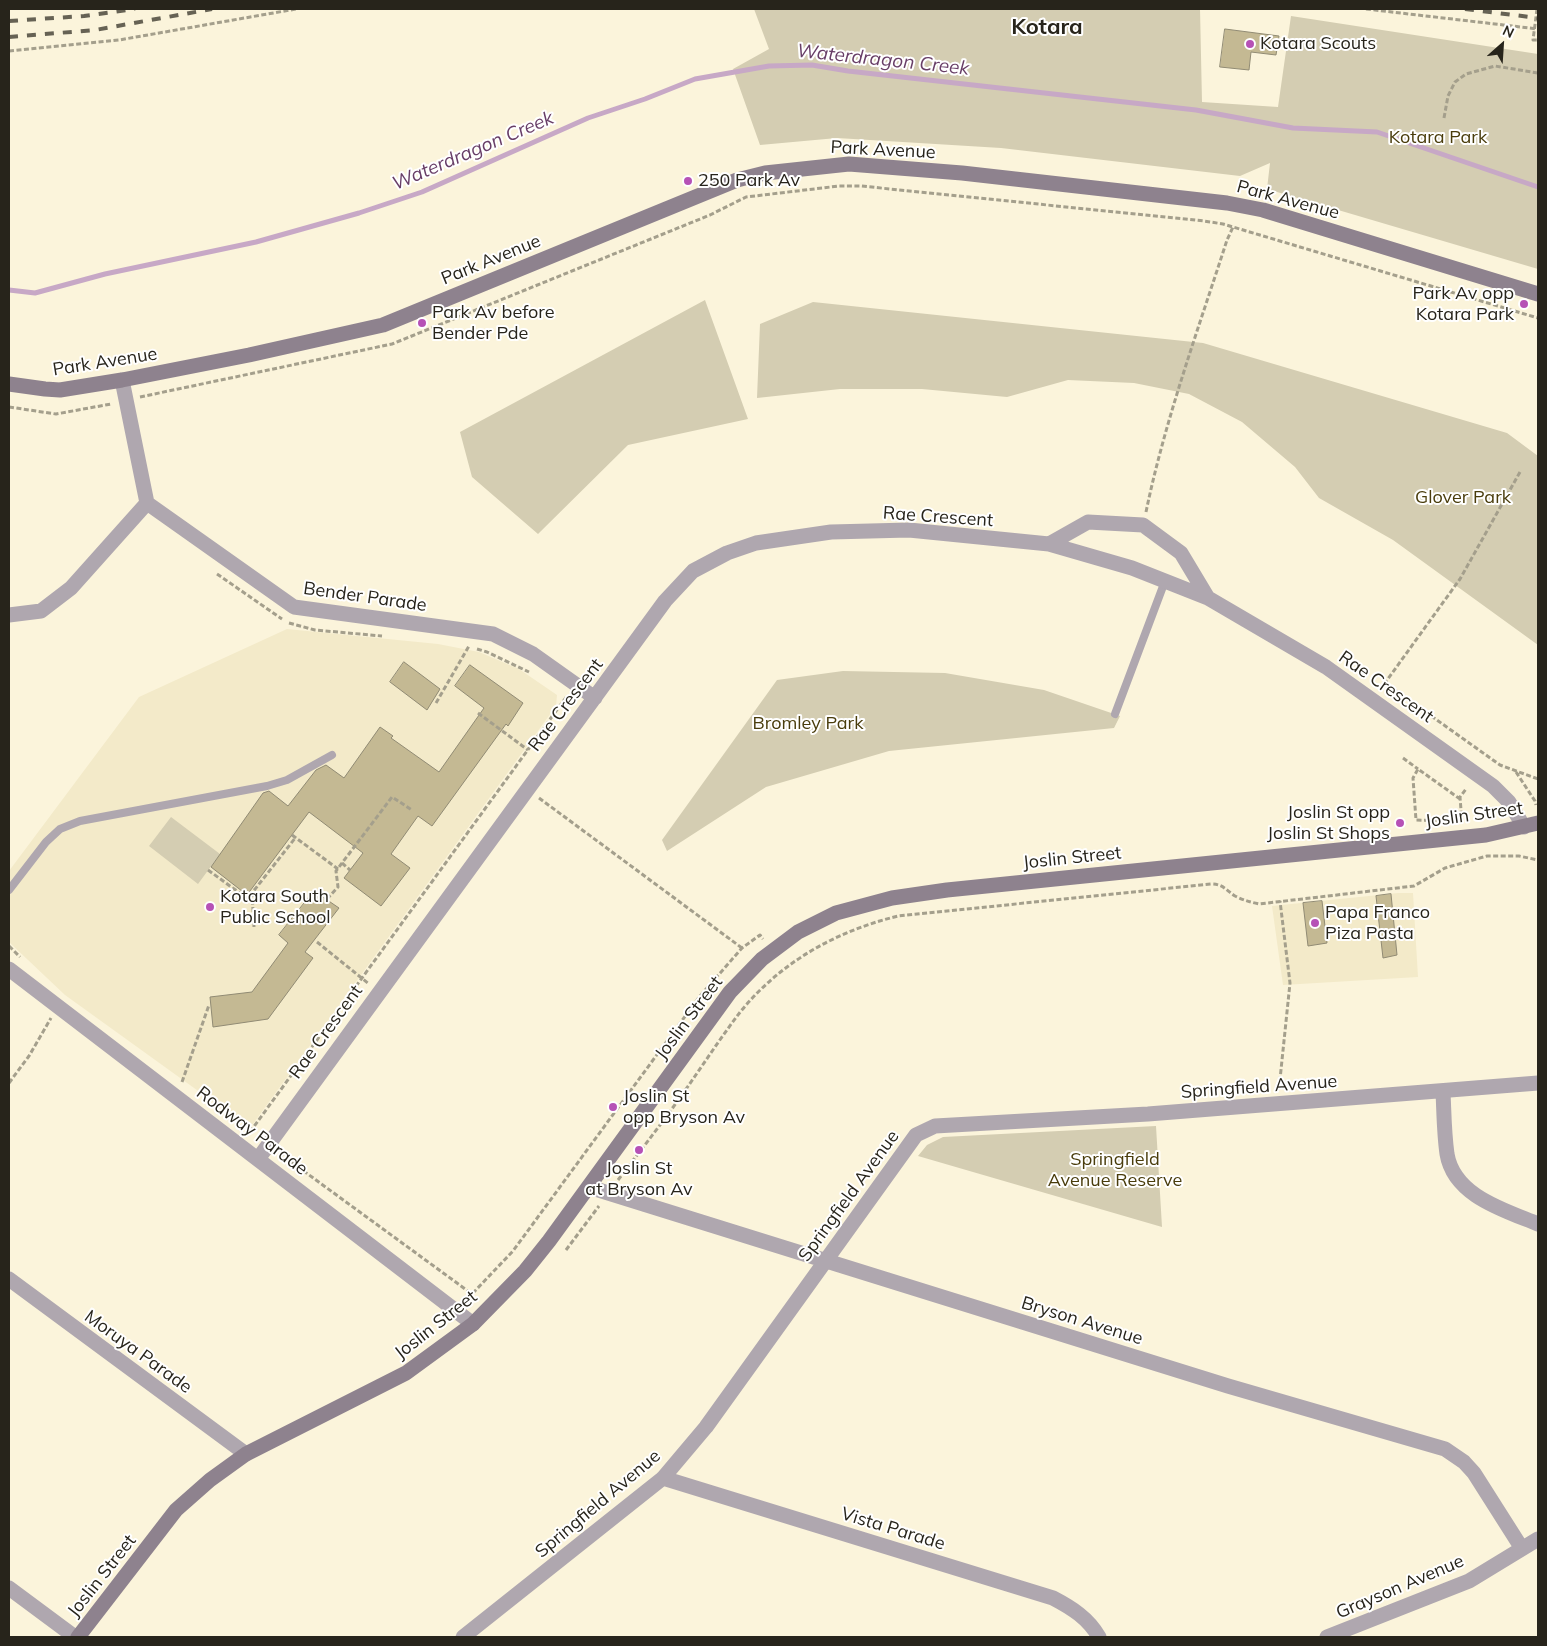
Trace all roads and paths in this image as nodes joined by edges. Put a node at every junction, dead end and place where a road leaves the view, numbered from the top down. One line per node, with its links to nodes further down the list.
1 (296, 9): 6 (path)
2 (1366, 9): 4 (path)
3 (1537, 9): 5 (path)
4 (1538, 29)
5 (1538, 40)
6 (9, 51)
7 (1538, 73): 8 (path)
8 (1444, 118)
9 (1233, 227): 11 (path); 14 (path); 19 (path)
10 (1538, 294): 12 (street, Park Avenue)
11 (1538, 318)
12 (122, 380): 13 (street, Park Avenue); 18 (street)
13 (9, 384)
14 (139, 397)
15 (9, 406): 16 (path)
16 (113, 412)
17 (1520, 472): 34 (path)
18 (147, 503): 23 (street); 26 (street, Bender Parade)
19 (1144, 525): 20 (street); 22 (street, Rae Crescent)
20 (1049, 544): 21 (street, Rae Crescent); 26 (street, Rae Crescent)
21 (1165, 581): 22 (street, Rae Crescent); 29 (lane)
22 (1208, 598): 41 (street, Rae Crescent)
23 (9, 615)
24 (469, 646): 27 (path)
25 (570, 692): 30 (path)
26 (595, 698): 36 (street, Rae Crescent)
27 (436, 703)
28 (478, 713): 30 (path)
29 (1115, 714)
30 (528, 750): 58 (path)
31 (332, 755): 49 (lane)
32 (1403, 758): 33 (path)
33 (1418, 769): 38 (path); 38 (path)
34 (1516, 772): 35 (path); 39 (path)
35 (1538, 779)
36 (526, 789): 56 (path); 68 (street, Rae Crescent)
37 (1466, 789): 38 (path)
38 (1460, 799)
39 (1535, 805)
40 (412, 810): 45 (path)
41 (1531, 825): 70 (street, Joslin Street)
42 (1465, 856): 44 (path)
43 (1538, 860): 44 (path)
44 (1465, 862): 51 (path)
45 (342, 863): 46 (path); 48 (path)
46 (338, 869): 50 (path); 52 (path)
47 (208, 870): 52 (path)
48 (350, 870)
49 (9, 890)
50 (327, 899)
51 (1280, 901): 64 (path); 69 (path)
52 (253, 902): 53 (path)
53 (254, 927)
54 (317, 942): 58 (path)
55 (766, 942): 56 (path)
56 (742, 948): 67 (path)
57 (9, 969): 60 (street, Rodway Parade)
58 (363, 978): 66 (path)
59 (208, 1005): 62 (path)
60 (57, 1007): 61 (path); 68 (street, Rodway Parade)
61 (9, 1083)
62 (181, 1083)
63 (1538, 1084): 65 (street, Springfield Avenue)
64 (1279, 1090)
65 (1443, 1092): 72 (street); 74 (street, Springfield Avenue)
66 (250, 1132)
67 (278, 1153)
68 (258, 1158): 76 (street, Rodway Parade)
69 (614, 1185)
70 (589, 1187): 74 (street, Bryson Avenue); 76 (street, Joslin Street)
71 (599, 1206): 73 (path)
72 (1538, 1224)
73 (566, 1250)
74 (826, 1262): 78 (street, Springfield Avenue); 80 (street, Bryson Avenue)
75 (9, 1279): 77 (street, Moruya Parade)
76 (472, 1324): 77 (street, Joslin Street)
77 (246, 1454): 82 (street, Joslin Street)
78 (664, 1478): 83 (street, Springfield Avenue); 84 (street, Vista Parade)
79 (1538, 1539): 80 (street, Grayson Avenue)
80 (1521, 1547): 85 (street, Grayson Avenue)
81 (9, 1588): 82 (street)
82 (77, 1637)
83 (463, 1637)
84 (1099, 1637)
85 (1327, 1637)

